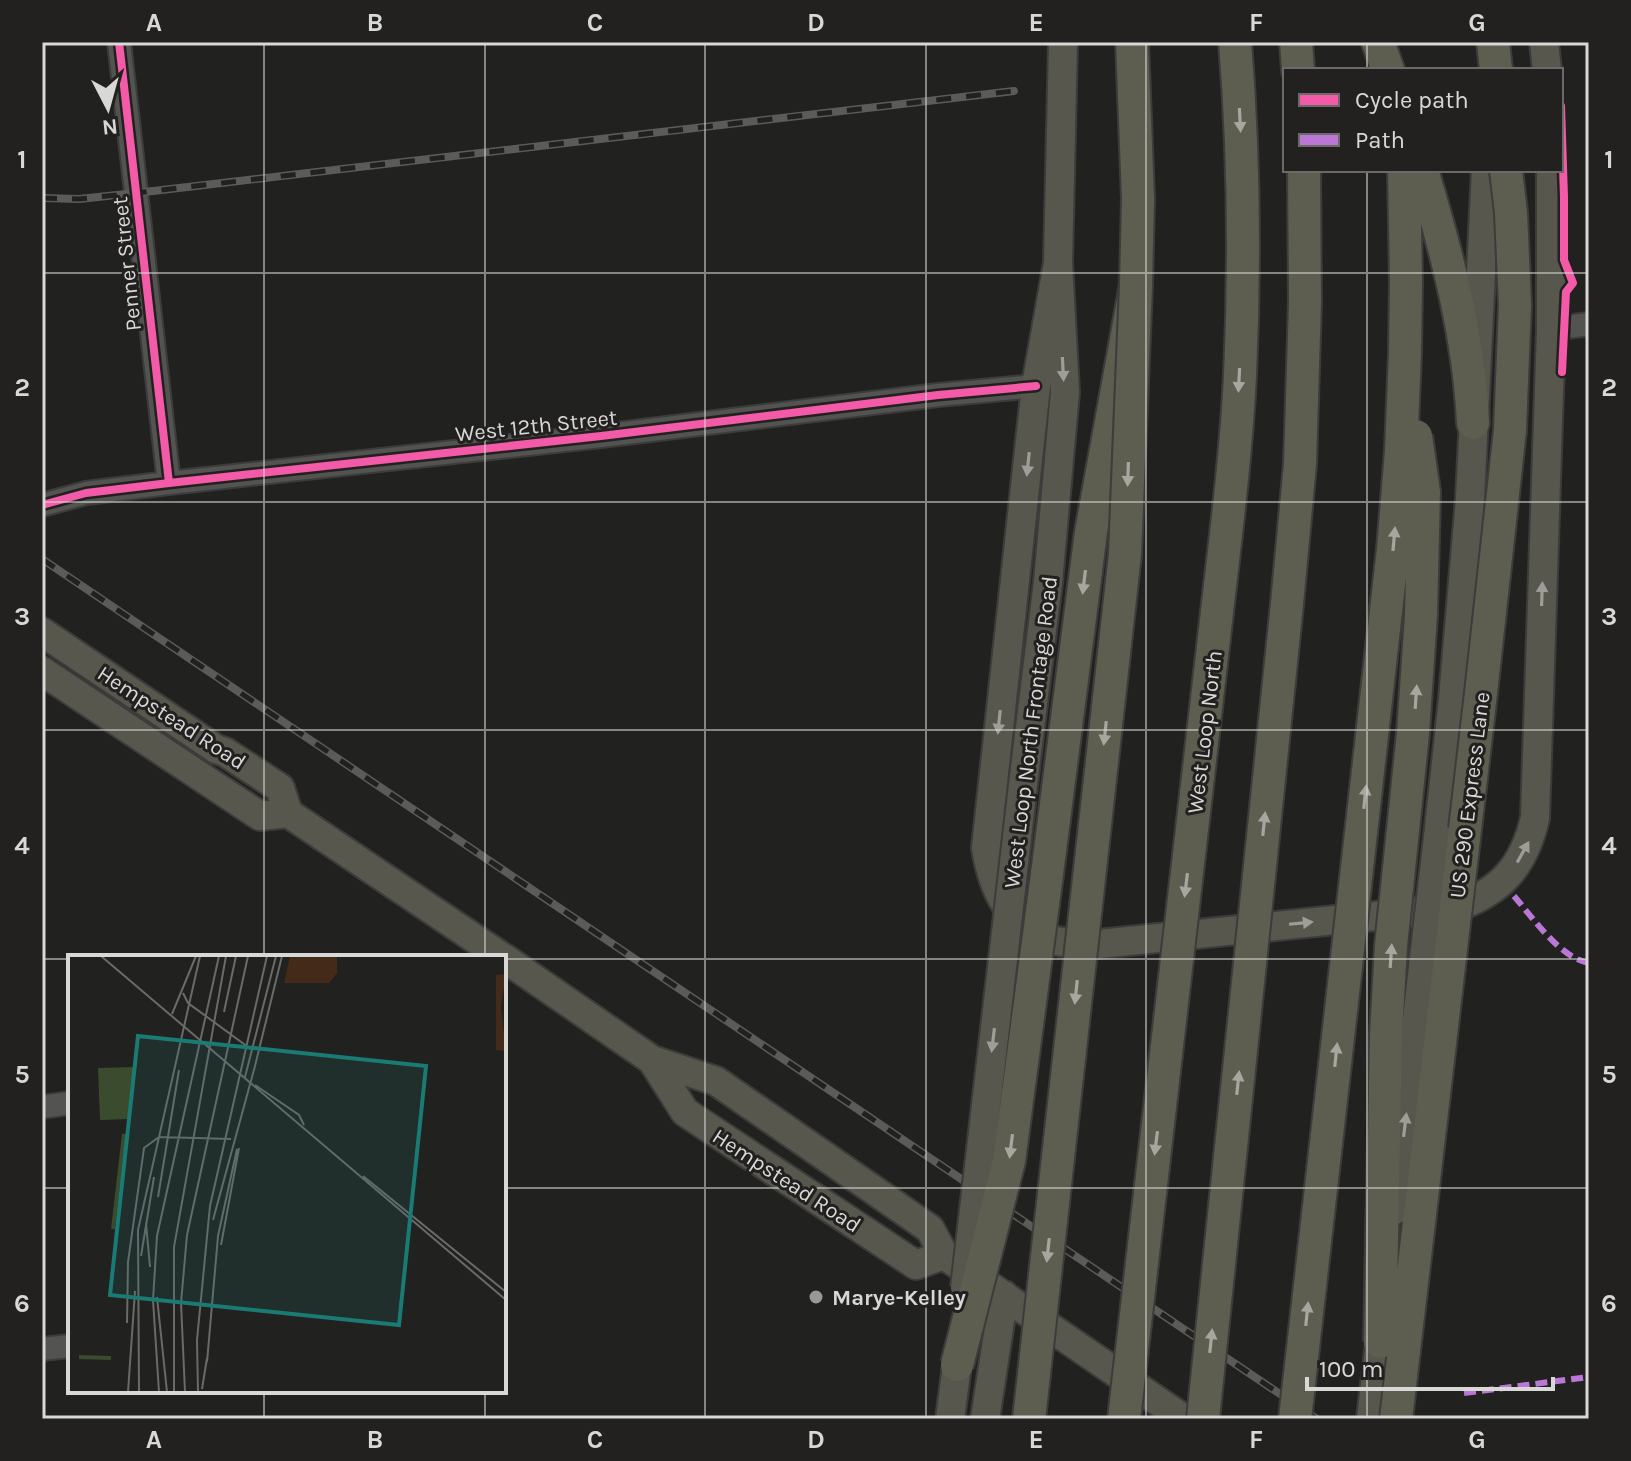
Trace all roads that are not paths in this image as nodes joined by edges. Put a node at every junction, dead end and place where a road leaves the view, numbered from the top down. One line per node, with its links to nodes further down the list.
1 (119, 42): 28 (street, Penner Street)
2 (1063, 42): 21 (main road, West Loop North Frontage Road)
3 (1132, 42): 22 (highway)
4 (1235, 42): 47 (highway, West Loop North, one-way to 47, bridge)
5 (1296, 42): 10 (highway)
6 (1378, 42): 11 (highway)
7 (1396, 42): 12 (highway)
8 (1493, 42): 13 (highway, bridge)
9 (1544, 42): 14 (main road)
10 (1298, 68)
11 (1387, 68)
12 (1398, 68)
13 (1494, 68)
14 (1547, 68)
15 (1304, 172): 49 (highway, one-way to 15, bridge)
16 (1404, 172): 25 (highway)
17 (1423, 172): 27 (highway)
18 (1486, 172): 27 (main road)
19 (1506, 172): 52 (highway, US 290 Express Lane, bridge)
20 (1551, 172): 24 (main road)
21 (1058, 263): 26 (main road); 43 (main road, West Loop North Frontage Road, one-way to 43, bridge)
22 (1136, 285): 43 (highway, one-way to 43, bridge); 46 (highway, one-way to 46, bridge)
23 (1589, 324): 24 (street)
24 (1551, 329): 26 (main road, one-way to 24)
25 (1405, 353): 40 (highway, one-way to 25, bridge); 50 (highway, one-way to 25, bridge)
26 (1036, 386): 28 (street, West 12th Street)
27 (1473, 423): 40 (main road, one-way to 27, bridge)
28 (169, 483): 29 (street, West 12th Street)
29 (42, 505)
30 (42, 632): 32 (main road, Hempstead Road)
31 (42, 671): 32 (main road, Hempstead Road)
32 (288, 813): 33 (main road, Hempstead Road)
33 (496, 955)
34 (506, 962): 35 (main road, Hempstead Road)
35 (652, 1060): 38 (main road, Hempstead Road); 38 (main road, Hempstead Road)
36 (68, 1103): 37 (street)
37 (42, 1107)
38 (944, 1255): 39 (main road, Hempstead Road)
39 (1004, 1295): 45 (main road); 48 (main road, Hempstead Road)
40 (1380, 1342): 51 (main road)
41 (68, 1346): 42 (street)
42 (42, 1349)
43 (957, 1365): 44 (main road, West Loop North Frontage Road)
44 (950, 1419)
45 (985, 1419)
46 (1029, 1419)
47 (1124, 1419)
48 (1184, 1419)
49 (1203, 1419)
50 (1295, 1419)
51 (1371, 1419)
52 (1396, 1419)

